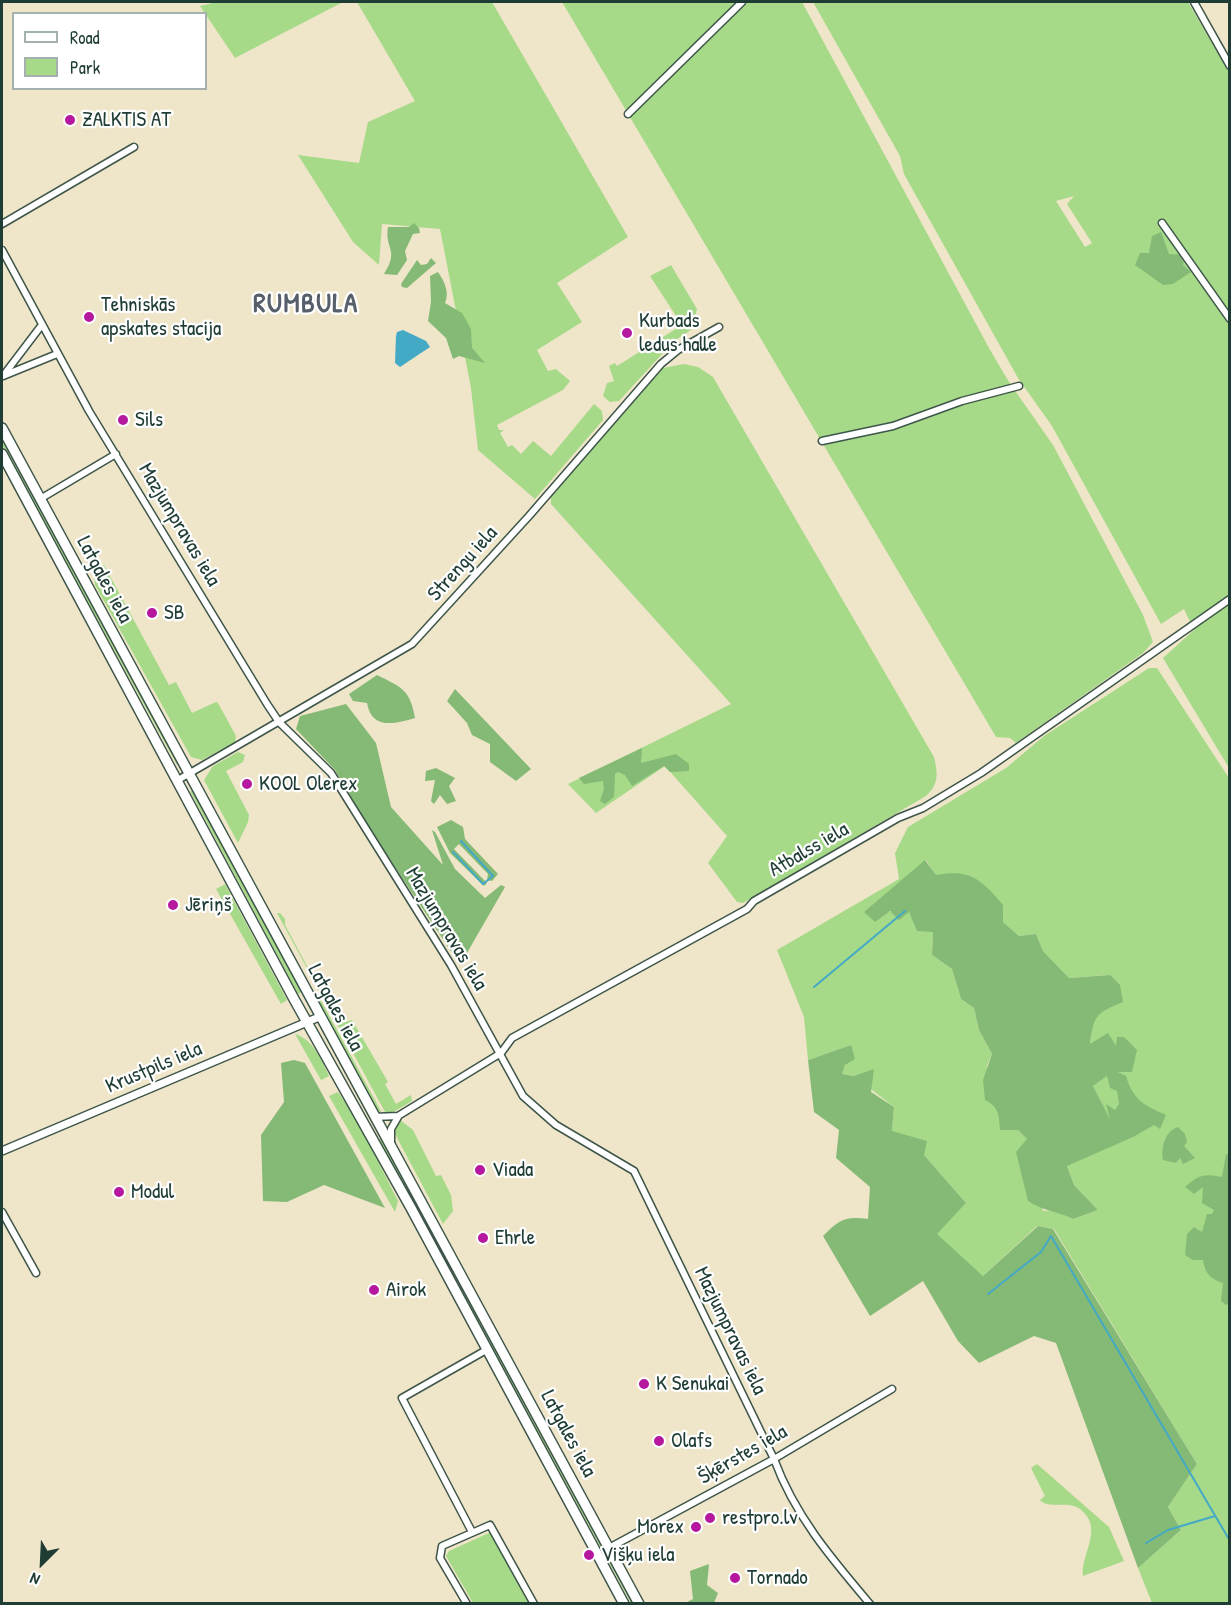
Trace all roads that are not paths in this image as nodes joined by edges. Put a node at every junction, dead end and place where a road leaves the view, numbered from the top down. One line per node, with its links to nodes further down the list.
1 (742, 2): 4 (street)
2 (1194, 2): 3 (street)
3 (1230, 66)
4 (628, 114)
5 (134, 147): 7 (street)
6 (1162, 223): 9 (street)
7 (2, 224)
8 (2, 250): 10 (street, Mazjumpravas iela)
9 (1230, 319)
10 (41, 326): 12 (street, Mazjumpravas iela); 13 (street)
11 (719, 327): 21 (street, Strengu iela)
12 (57, 354): 13 (street); 18 (street, Mazjumpravas iela)
13 (2, 376)
14 (1019, 386): 16 (street)
15 (2, 428): 19 (highway, Latgales iela)
16 (822, 441)
17 (2, 454): 23 (highway, Latgales iela)
18 (116, 454): 19 (street); 21 (street, Mazjumpravas iela)
19 (40, 499): 22 (highway, Latgales iela)
20 (1230, 599): 26 (street, Atbalss iela)
21 (279, 722): 22 (street, Strengu iela); 26 (street, Mazjumpravas iela)
22 (189, 774): 23 (street, Strengu iela); 24 (highway, Latgales iela)
23 (178, 780): 25 (highway, Latgales iela)
24 (319, 1017): 25 (street, Krustpils iela); 28 (highway, Latgales iela)
25 (308, 1022): 30 (street, Krustpils iela); 33 (highway, Latgales iela)
26 (501, 1053): 27 (street, Atbalss iela); 35 (street, Mazjumpravas iela)
27 (399, 1116): 28 (street, Atbalss iela); 29 (street)
28 (373, 1117): 29 (highway, Latgales iela)
29 (391, 1144): 37 (highway, Latgales iela)
30 (2, 1151)
31 (2, 1212): 32 (street)
32 (36, 1273)
33 (488, 1349): 36 (street); 40 (highway, Latgales iela)
34 (892, 1389): 35 (street, Šķērstes iela)
35 (774, 1459): 37 (street, Šķērstes iela); 42 (street, Mazjumpravas iela)
36 (472, 1532): 38 (street); 39 (street)
37 (609, 1548): 41 (highway, Latgales iela)
38 (466, 1604)
39 (534, 1604)
40 (624, 1604)
41 (639, 1604)
42 (870, 1604)

